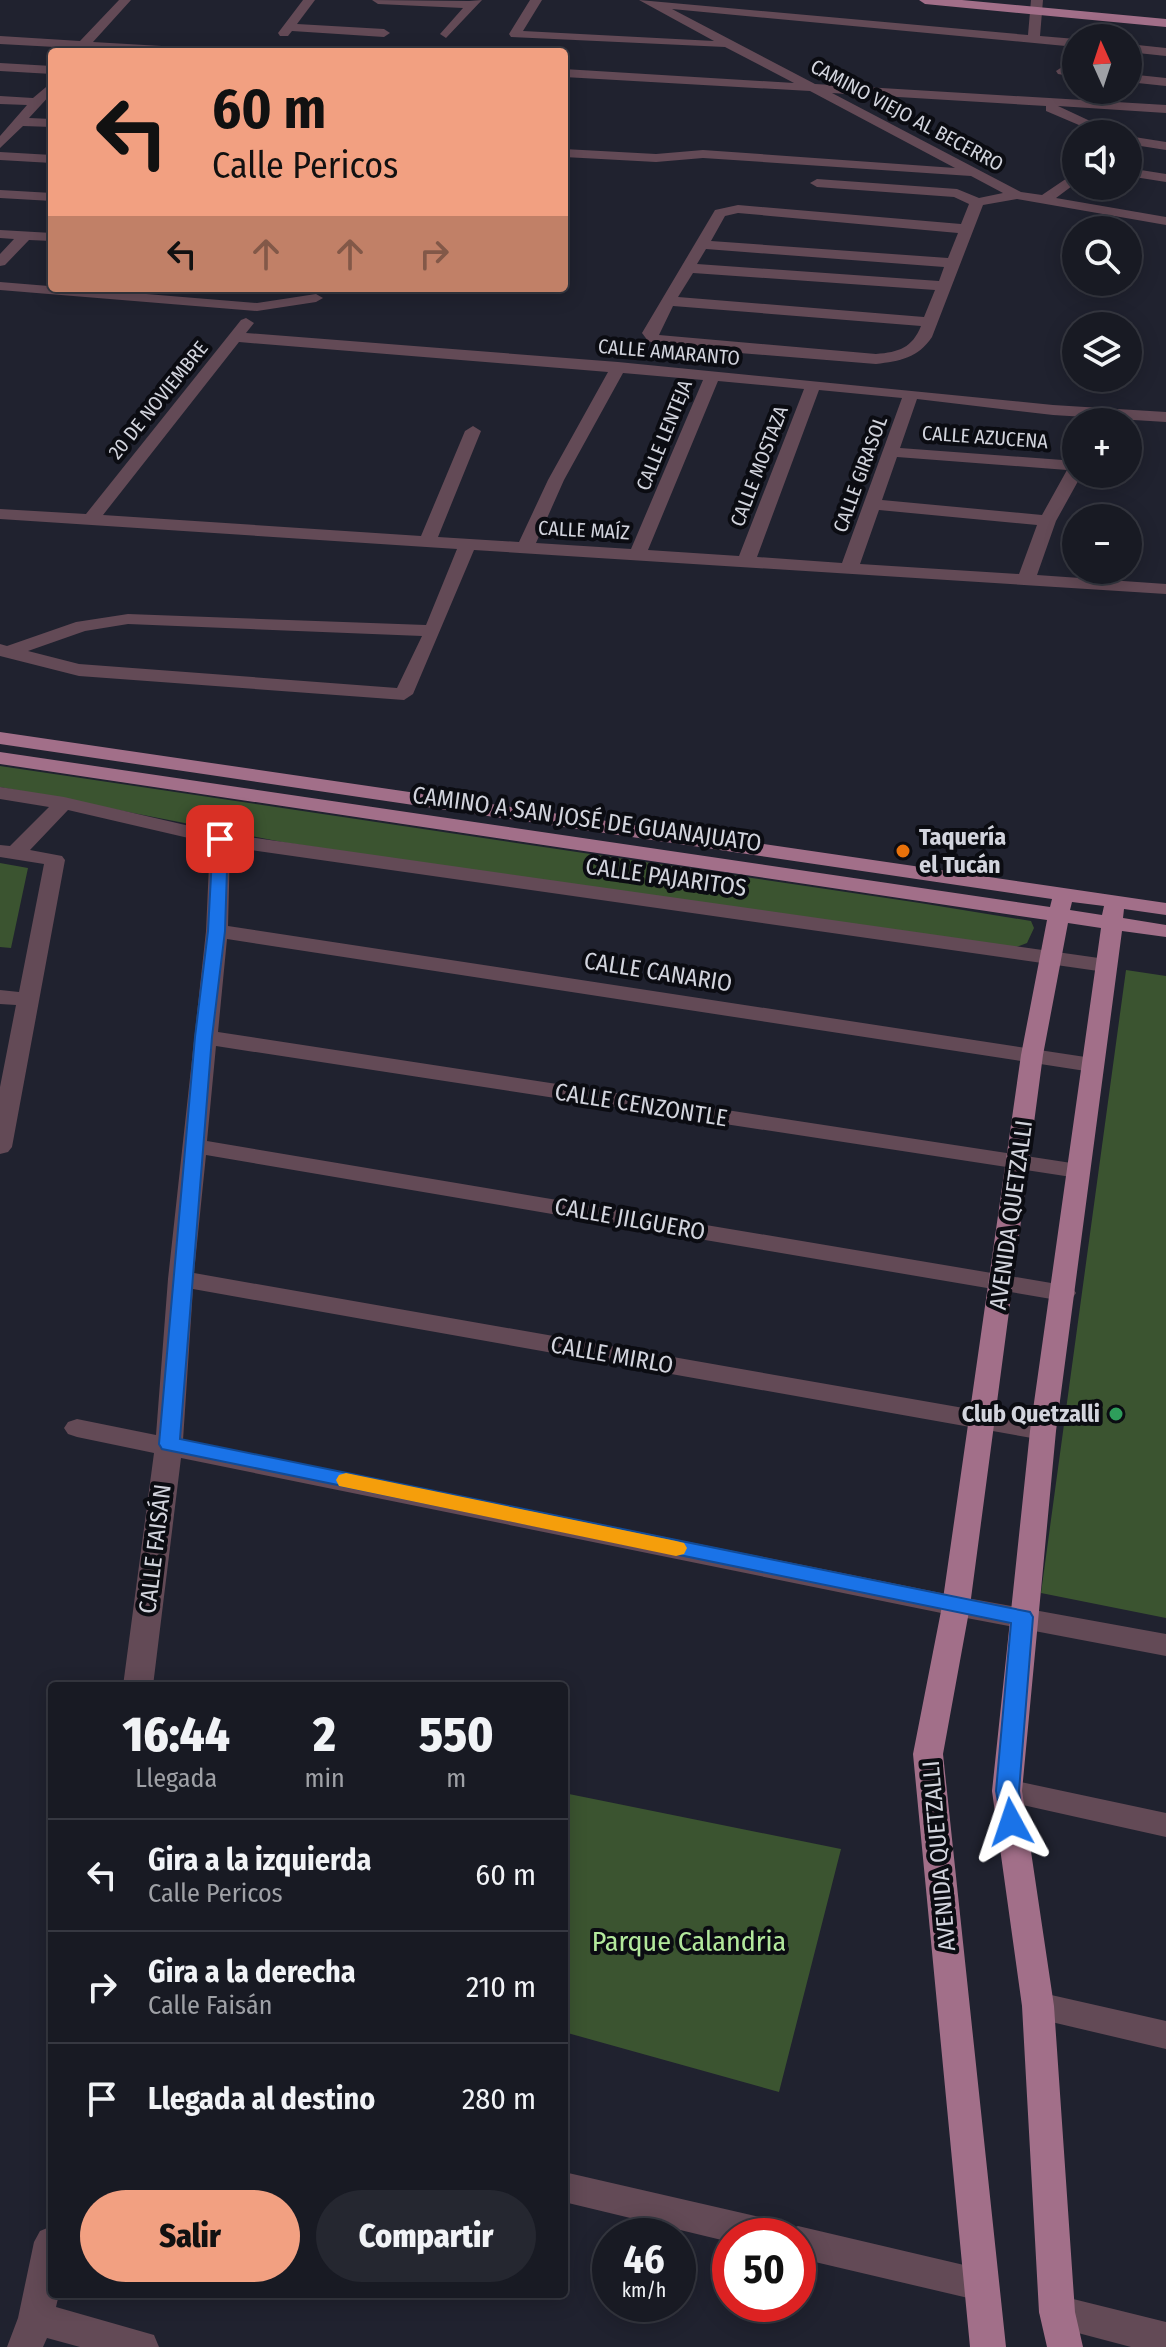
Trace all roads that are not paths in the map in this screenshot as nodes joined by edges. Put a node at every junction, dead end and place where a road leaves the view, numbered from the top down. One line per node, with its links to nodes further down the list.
1 (125, 0): 18 (street)
2 (309, 0): 11 (street)
3 (378, 0): 8 (street)
4 (536, 0): 16 (street)
5 (925, 0): 9 (main road)
6 (968, 0): 9 (main road)
7 (649, 2): 13 (street); 16 (street, CAMINO VIEJO AL BECERRO)
8 (474, 3): 12 (street)
9 (1035, 5): 10 (main road); 13 (street)
10 (1166, 21)
11 (384, 33)
12 (446, 34)
13 (1034, 38): 15 (street)
14 (0, 40): 17 (street)
15 (1062, 41)
16 (731, 45): 26 (street, CAMINO VIEJO AL BECERRO)
17 (70, 48)
18 (80, 48)
19 (1142, 49): 20 (street)
20 (1166, 52)
21 (0, 67): 22 (street)
22 (48, 70)
23 (568, 73): 26 (street)
24 (1142, 79): 25 (street)
25 (1166, 82)
26 (813, 88): 29 (street); 46 (street, CAMINO VIEJO AL BECERRO)
27 (48, 90): 30 (street)
28 (0, 100): 30 (street)
29 (1034, 101): 32 (street); 34 (street)
30 (34, 102): 36 (street)
31 (1127, 104): 32 (street)
32 (1127, 107): 33 (street); 35 (street)
33 (1166, 109)
34 (1078, 120)
35 (1123, 120)
36 (23, 122): 37 (street); 41 (street)
37 (48, 123)
38 (1142, 139): 39 (street)
39 (1166, 139)
40 (1142, 142): 42 (street)
41 (0, 144)
42 (1166, 146)
43 (568, 153): 46 (street)
44 (0, 156): 45 (street)
45 (48, 159)
46 (975, 173): 52 (street, CAMINO VIEJO AL BECERRO)
47 (1142, 174): 48 (street)
48 (1166, 178)
49 (1062, 187): 54 (street)
50 (0, 194): 53 (street)
51 (812, 194): 55 (street); 57 (street); 61 (street)
52 (1017, 195): 54 (street, CAMINO VIEJO AL BECERRO); 55 (street)
53 (48, 197)
54 (1043, 201): 56 (street, CAMINO VIEJO AL BECERRO)
55 (977, 202): 57 (street)
56 (1166, 221)
57 (966, 229): 63 (street)
58 (0, 234): 59 (street)
59 (26, 235): 60 (street); 62 (street)
60 (48, 237)
61 (704, 245): 63 (street); 64 (street)
62 (0, 262)
63 (953, 263): 66 (street)
64 (690, 268): 66 (street); 70 (street)
65 (0, 286): 67 (street)
66 (944, 286): 72 (street)
67 (48, 290)
68 (73, 292): 71 (street)
69 (319, 293): 71 (street); 73 (street)
70 (669, 301): 72 (street); 72 (street)
71 (257, 307): 74 (street, 20 DE NOVIEMBRE)
72 (930, 322)
73 (292, 330): 74 (street, CALLE AMARANTO); 75 (street, CALLE AMARANTO)
74 (236, 337): 88 (street, 20 DE NOVIEMBRE)
75 (618, 367): 76 (street, CALLE AMARANTO); 92 (street)
76 (712, 376): 77 (street, CALLE AMARANTO); 93 (street, CALLE LENTEJA)
77 (813, 385): 78 (street, CALLE AMARANTO); 94 (street, CALLE MOSTAZA)
78 (911, 394): 79 (street, CALLE AMARANTO); 83 (street, CALLE GIRASOL)
79 (1062, 414)
80 (1142, 417): 81 (street, CALLE AMARANTO)
81 (1166, 417)
82 (473, 431): 90 (street)
83 (890, 452): 84 (street, CALLE AZUCENA); 86 (street, CALLE GIRASOL)
84 (1062, 466)
85 (1065, 488): 89 (street)
86 (872, 504): 89 (street); 95 (street, CALLE GIRASOL)
87 (0, 514): 88 (street, CALLE MAÍZ)
88 (91, 519): 90 (street, CALLE MAÍZ)
89 (1047, 521): 96 (street)
90 (428, 541): 91 (street, CALLE MAÍZ)
91 (468, 544): 92 (street, CALLE MAÍZ); 98 (street)
92 (525, 548): 93 (street, CALLE MAÍZ)
93 (637, 555): 94 (street, CALLE MAÍZ)
94 (746, 562): 95 (street, CALLE MAÍZ)
95 (849, 569): 96 (street, CALLE MAÍZ)
96 (1026, 580): 97 (street, CALLE MAÍZ)
97 (1166, 589)
98 (433, 631): 99 (street); 99 (street)
99 (6, 650)
100 (0, 738): 107 (main road, CAMINO A SAN JOSÉ DE GUANAJUATO)
101 (0, 758): 107 (main road, CAMINO A SAN JOSÉ DE GUANAJUATO)
102 (0, 793): 103 (street, CALLE PAJARITOS)
103 (81, 808): 104 (street, CALLE PAJARITOS); 105 (street); 106 (street)
104 (220, 839): 110 (street, CALLE FAISÁN); 112 (street, CALLE PAJARITOS)
105 (7, 852): 106 (street)
106 (38, 857): 115 (street)
107 (1060, 904): 109 (main road, CAMINO A SAN JOSÉ DE GUANAJUATO); 112 (main road, AVENIDA QUETZALLI)
108 (1166, 909): 109 (main road, CAMINO A SAN JOSÉ DE GUANAJUATO)
109 (1112, 912): 111 (main road, CAMINO A SAN JOSÉ DE GUANAJUATO); 113 (main road)
110 (217, 931): 116 (street, CALLE FAISÁN); 117 (street, CALLE CANARIO)
111 (1166, 931)
112 (1051, 959): 113 (street, CALLE PAJARITOS); 117 (main road, AVENIDA QUETZALLI)
113 (1105, 965): 118 (main road)
114 (0, 997): 115 (street)
115 (27, 999): 120 (street)
116 (204, 1037): 119 (street, CALLE FAISÁN); 121 (street, CALLE CENZONTLE)
117 (1032, 1055): 118 (street, CALLE CANARIO); 121 (main road, AVENIDA QUETZALLI)
118 (1092, 1065): 122 (main road)
119 (196, 1146): 123 (street, CALLE FAISÁN); 124 (street, CALLE JILGUERO)
120 (0, 1147)
121 (1018, 1164): 122 (street, CALLE CENZONTLE); 124 (main road, AVENIDA QUETZALLI)
122 (1078, 1171): 125 (main road)
123 (181, 1279): 126 (street, CALLE MIRLO); 129 (street, CALLE FAISÁN)
124 (1003, 1282): 125 (street, CALLE JILGUERO); 126 (main road, AVENIDA QUETZALLI)
125 (1063, 1293): 128 (main road)
126 (980, 1419): 128 (street, CALLE MIRLO); 130 (main road, AVENIDA QUETZALLI)
127 (77, 1428): 129 (street)
128 (1043, 1431): 131 (main road)
129 (169, 1444): 130 (street); 133 (street, CALLE FAISÁN)
130 (956, 1606): 131 (street); 142 (main road, AVENIDA QUETZALLI)
131 (1022, 1617): 132 (street); 134 (main road)
132 (1166, 1645)
133 (139, 1682)
134 (1007, 1791): 135 (street); 136 (main road)
135 (1166, 1825)
136 (1038, 2006): 137 (street); 143 (main road)
137 (1166, 2035)
138 (568, 2188): 139 (street)
139 (712, 2222)
140 (816, 2246): 142 (street)
141 (48, 2258): 144 (street)
142 (981, 2285): 147 (main road, AVENIDA QUETZALLI)
143 (1057, 2312): 145 (street); 148 (main road)
144 (30, 2332): 146 (street)
145 (1166, 2339)
146 (141, 2347)
147 (988, 2347)
148 (1065, 2347)

